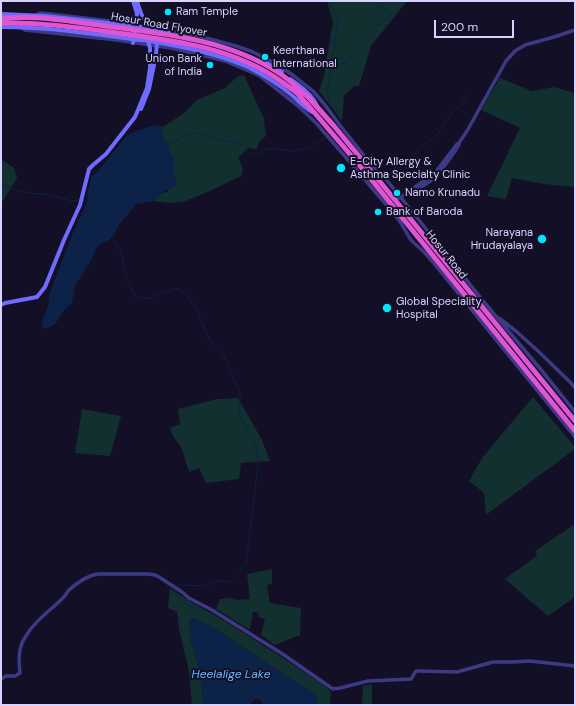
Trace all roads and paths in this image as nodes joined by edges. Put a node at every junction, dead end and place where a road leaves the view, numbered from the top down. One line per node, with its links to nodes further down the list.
1 (133, 1): 8 (main road)
2 (137, 1): 11 (main road)
3 (1, 14): 4 (main road)
4 (36, 15): 7 (main road); 8 (street)
5 (1, 18): 20 (highway, Hosur Road Flyover, bridge)
6 (1, 23): 20 (highway, Hosur Road Flyover, bridge)
7 (111, 24): 8 (main road); 13 (main road)
8 (136, 25): 11 (main road); 14 (main road)
9 (1, 27): 10 (main road)
10 (20, 27): 13 (main road); 14 (street)
11 (154, 28): 16 (main road); 17 (main road); 18 (street)
12 (575, 30): 23 (street)
13 (110, 35): 14 (main road)
14 (134, 41): 15 (main road)
15 (149, 43): 16 (main road); 21 (main road)
16 (158, 44): 19 (main road); 21 (main road); 22 (street)
17 (222, 45): 18 (main road); 19 (main road)
18 (252, 54): 20 (main road); 22 (street)
19 (219, 56): 20 (main road)
20 (317, 111): 22 (highway, Hosur Road)
21 (135, 117): 24 (main road)
22 (334, 131): 23 (highway, Hosur Road); 30 (highway, Hosur Road); 31 (street)
23 (398, 198): 25 (street); 27 (highway, Hosur Road)
24 (1, 305)
25 (498, 318): 26 (street); 27 (street)
26 (575, 388)
27 (562, 400): 28 (street); 29 (highway, Hosur Road)
28 (575, 412)
29 (575, 421)
30 (575, 431)
31 (575, 437)
32 (575, 666): 33 (street)
33 (1, 679)

